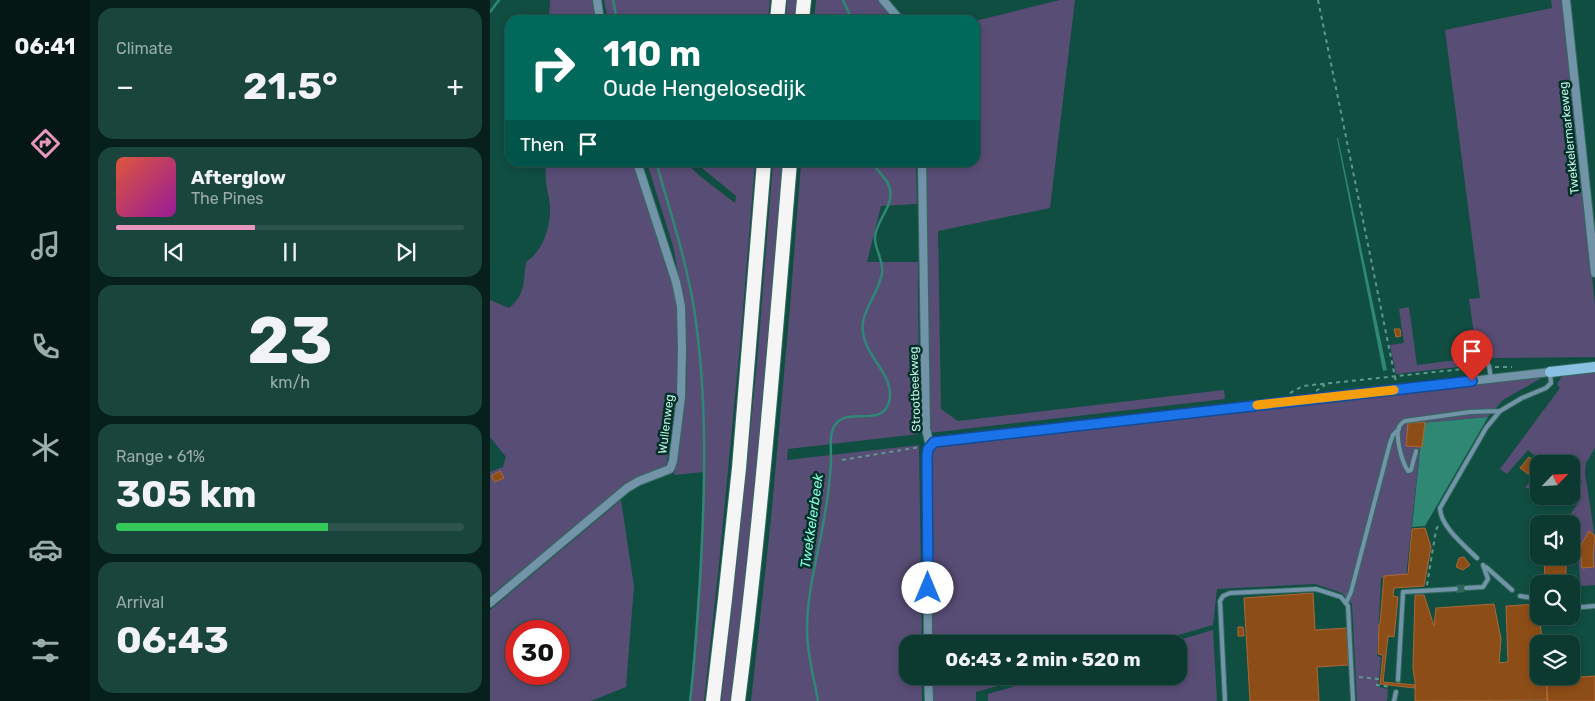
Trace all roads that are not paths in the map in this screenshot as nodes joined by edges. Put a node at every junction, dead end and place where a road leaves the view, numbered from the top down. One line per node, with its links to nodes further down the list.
1 (597, 0): 6 (street)
2 (779, 0): 7 (highway)
3 (804, 0): 8 (highway)
4 (883, 0): 9 (street)
5 (1566, 0): 14 (street, Twekkelermarkeweg)
6 (599, 15)
7 (778, 15)
8 (802, 15)
9 (896, 15)
10 (638, 167): 30 (street, Wullenweg)
11 (764, 167): 37 (highway)
12 (790, 167): 38 (highway)
13 (922, 167): 21 (street, Strootbeekweg)
14 (1595, 273)
15 (1473, 342): 18 (lane)
16 (1595, 367): 17 (street)
17 (1550, 372): 18 (street); 19 (lane)
18 (1491, 379): 21 (street)
19 (1500, 412): 20 (lane); 23 (lane)
20 (1399, 429): 22 (lane); 29 (lane)
21 (930, 446): 33 (street, Strootbeekweg)
22 (1416, 451)
23 (1477, 558)
24 (1466, 588): 26 (lane)
25 (1456, 589): 34 (lane)
26 (1512, 590)
27 (1520, 596): 28 (lane)
28 (1530, 598)
29 (1346, 602): 40 (lane); 41 (lane)
30 (490, 603)
31 (1595, 606): 32 (lane)
32 (1580, 607)
33 (928, 635)
34 (1398, 680)
35 (928, 685): 39 (street)
36 (1395, 689): 42 (lane)
37 (713, 701)
38 (738, 701)
39 (929, 701)
40 (1224, 701)
41 (1352, 701)
42 (1394, 701)

